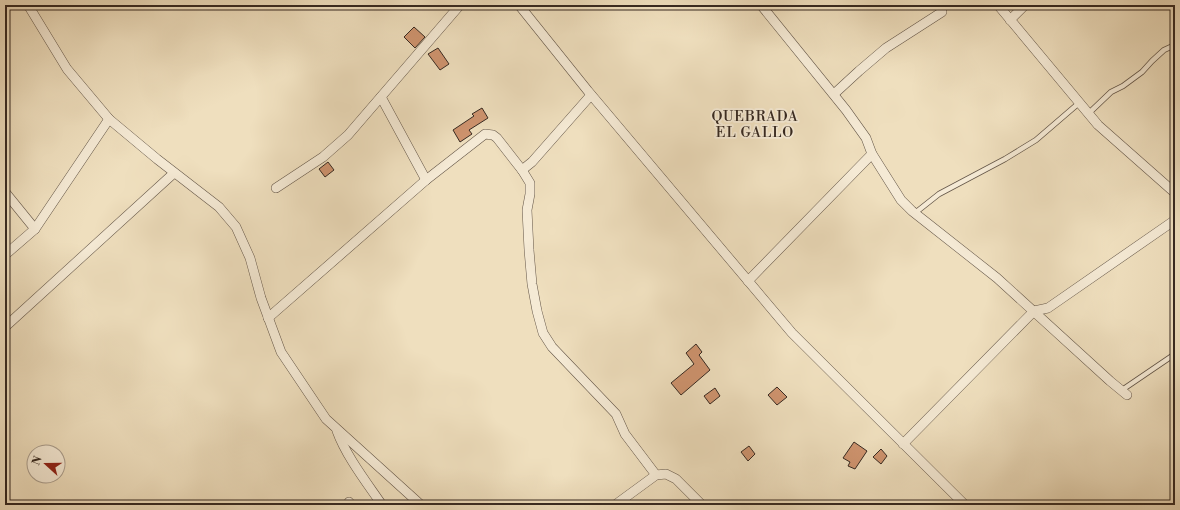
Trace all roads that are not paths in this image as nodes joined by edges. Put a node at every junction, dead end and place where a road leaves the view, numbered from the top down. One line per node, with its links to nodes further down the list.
1 (28, 5): 15 (street)
2 (460, 5): 12 (street)
3 (762, 5): 10 (street)
4 (998, 5): 8 (street)
5 (1025, 5): 8 (street)
6 (524, 7): 11 (street)
7 (942, 12): 10 (street)
8 (1010, 20): 13 (street)
9 (1175, 45): 14 (lane)
10 (834, 94): 16 (street)
11 (591, 95): 17 (street); 27 (street)
12 (381, 97): 19 (street); 20 (street)
13 (1079, 102): 14 (street); 23 (lane)
14 (1088, 114): 22 (street)
15 (109, 118): 18 (street); 25 (street)
16 (872, 154): 23 (street); 27 (street)
17 (522, 170): 19 (street); 35 (street)
18 (174, 173): 29 (street); 30 (street)
19 (426, 180): 29 (street)
20 (276, 188)
21 (5, 192): 25 (street)
22 (1175, 193)
23 (915, 213): 28 (street)
24 (1175, 220): 28 (street)
25 (35, 229): 26 (street)
26 (5, 255)
27 (748, 281): 34 (street)
28 (1034, 311): 32 (street); 34 (street)
29 (268, 318): 33 (street)
30 (5, 327)
31 (1175, 354): 32 (lane)
32 (1124, 392)
33 (336, 429): 36 (street); 37 (street)
34 (903, 444): 40 (street)
35 (656, 475): 38 (street); 39 (street)
36 (382, 505)
37 (421, 505)
38 (614, 505)
39 (702, 505)
40 (965, 505)

